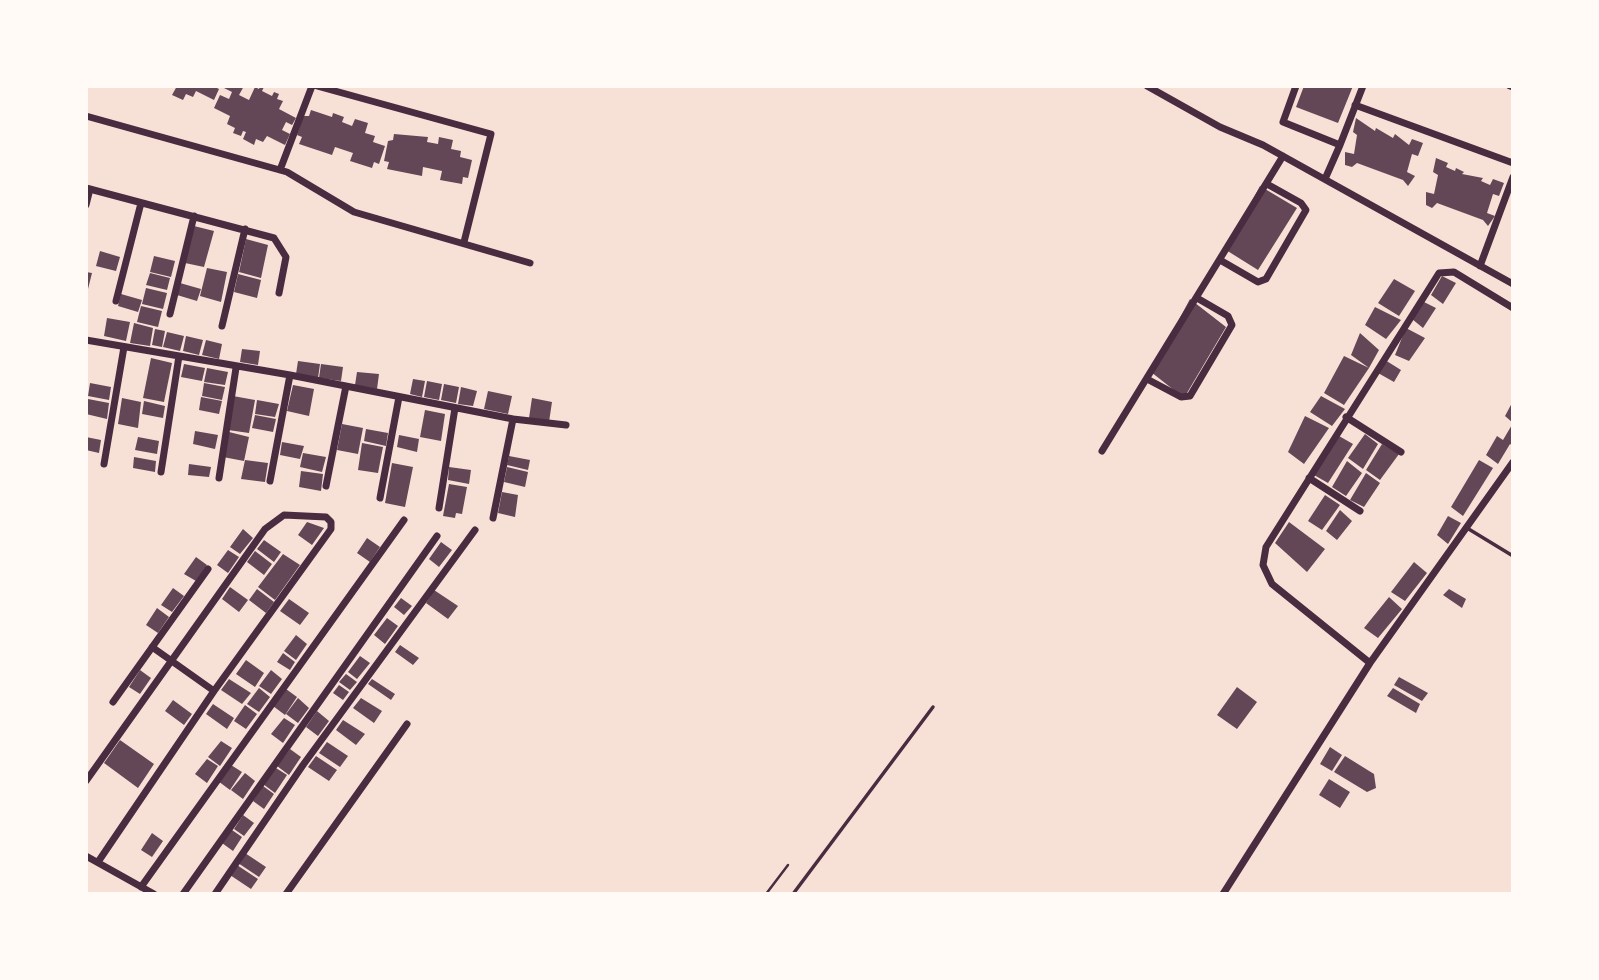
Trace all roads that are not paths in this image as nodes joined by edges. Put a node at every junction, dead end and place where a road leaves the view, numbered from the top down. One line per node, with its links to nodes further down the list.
1 (315, 86): 10 (street); 20 (street)
2 (1147, 86): 8 (street)
3 (1296, 86): 7 (street)
4 (1363, 86): 5 (street)
5 (1356, 105): 7 (street); 9 (street)
6 (86, 116): 10 (street)
7 (1340, 145): 12 (street)
8 (1283, 156): 12 (street); 13 (street)
9 (1513, 163)
10 (280, 170): 20 (street)
11 (1513, 177): 15 (street)
12 (1325, 179): 23 (street)
13 (1266, 184): 21 (street); 21 (street)
14 (88, 188): 16 (street); 17 (street)
15 (1510, 194): 23 (street)
16 (141, 203): 18 (street); 27 (street)
17 (86, 205)
18 (194, 216): 19 (street); 29 (street)
19 (245, 229): 25 (street); 30 (street)
20 (464, 242): 22 (street)
21 (1220, 260): 26 (street)
22 (530, 263)
23 (1480, 266): 24 (street)
24 (1513, 284)
25 (279, 293)
26 (1196, 298): 36 (street); 36 (street)
27 (116, 302)
28 (1513, 309): 40 (street)
29 (170, 314)
30 (222, 326)
31 (86, 340): 32 (street)
32 (124, 346): 33 (street); 46 (street)
33 (179, 356): 34 (street); 47 (street)
34 (236, 368): 35 (street); 48 (street)
35 (290, 375): 37 (street); 50 (street)
36 (1147, 379): 43 (street)
37 (346, 386): 38 (street); 51 (street)
38 (399, 397): 39 (street); 52 (street)
39 (455, 408): 41 (street); 53 (street)
40 (1346, 417): 44 (street); 49 (street)
41 (513, 419): 42 (street); 55 (street)
42 (566, 425)
43 (1102, 451)
44 (1401, 452)
45 (1513, 462): 57 (street)
46 (104, 464)
47 (162, 472)
48 (219, 478)
49 (1308, 478): 54 (street); 64 (street)
50 (270, 481)
51 (326, 486)
52 (380, 498)
53 (439, 508)
54 (1360, 511)
55 (493, 518)
56 (404, 520): 72 (street)
57 (1466, 527): 60 (lane); 64 (street)
58 (475, 530): 75 (street)
59 (437, 536): 74 (street)
60 (1513, 556)
61 (208, 569): 62 (street)
62 (152, 647): 63 (street); 66 (street)
63 (170, 660): 65 (street); 65 (street); 69 (street)
64 (1370, 663): 78 (street)
65 (214, 691): 71 (street)
66 (113, 702)
67 (933, 707): 77 (lane)
68 (407, 724): 76 (street)
69 (86, 781)
70 (86, 856): 71 (street)
71 (98, 862): 72 (street)
72 (141, 887): 73 (street)
73 (154, 894)
74 (183, 894)
75 (215, 894)
76 (286, 894)
77 (793, 894)
78 (1223, 894)

